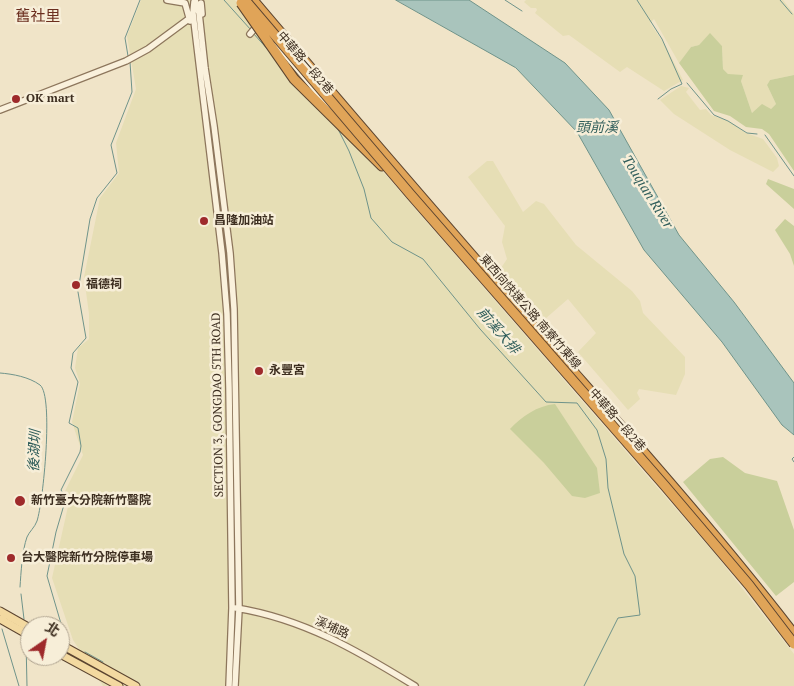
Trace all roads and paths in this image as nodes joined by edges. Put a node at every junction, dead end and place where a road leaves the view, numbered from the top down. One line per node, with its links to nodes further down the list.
1 (167, 0): 7 (street, SECTION 3, GONGDAO 5TH ROAD)
2 (239, 0): 6 (street, 中華路一段2巷); 13 (highway, bridge)
3 (245, 0): 25 (highway, 東西向快速公路 南寮竹東線, bridge)
4 (253, 0): 16 (highway, 東西向快速公路 南寮竹東線)
5 (196, 1): 12 (street, SECTION 3, GONGDAO 5TH ROAD); 14 (street, SECTION 3, GONGDAO 5TH ROAD)
6 (250, 15): 8 (street, 中華路一段2巷); 10 (street, 中華路一段2巷)
7 (190, 18): 11 (street); 12 (street, SECTION 3, GONGDAO 5TH ROAD)
8 (256, 28): 9 (street); 10 (street, 中華路一段2巷)
9 (250, 34)
10 (268, 34): 13 (street, 中華路一段2巷)
11 (0, 110)
12 (206, 125): 15 (street, SECTION 3, GONGDAO 5TH ROAD)
13 (386, 167): 26 (street, 中華路一段2巷)
14 (224, 203): 15 (street); 18 (street, SECTION 3, GONGDAO 5TH ROAD)
15 (216, 204): 17 (street, SECTION 3, GONGDAO 5TH ROAD)
16 (757, 586): 22 (highway); 24 (highway, 東西向快速公路 南寮竹東線)
17 (232, 608): 18 (street, 溪埔路); 31 (street, SECTION 3, GONGDAO 5TH ROAD)
18 (240, 609): 32 (street, SECTION 3, GONGDAO 5TH ROAD); 33 (street, 溪埔路)
19 (0, 611): 21 (main road)
20 (0, 619): 23 (main road)
21 (20, 622)
22 (794, 624)
23 (20, 630)
24 (794, 634)
25 (794, 644)
26 (794, 649)
27 (70, 650): 30 (main road)
28 (70, 660): 29 (main road)
29 (118, 686)
30 (136, 686)
31 (229, 686)
32 (235, 686)
33 (415, 686)

